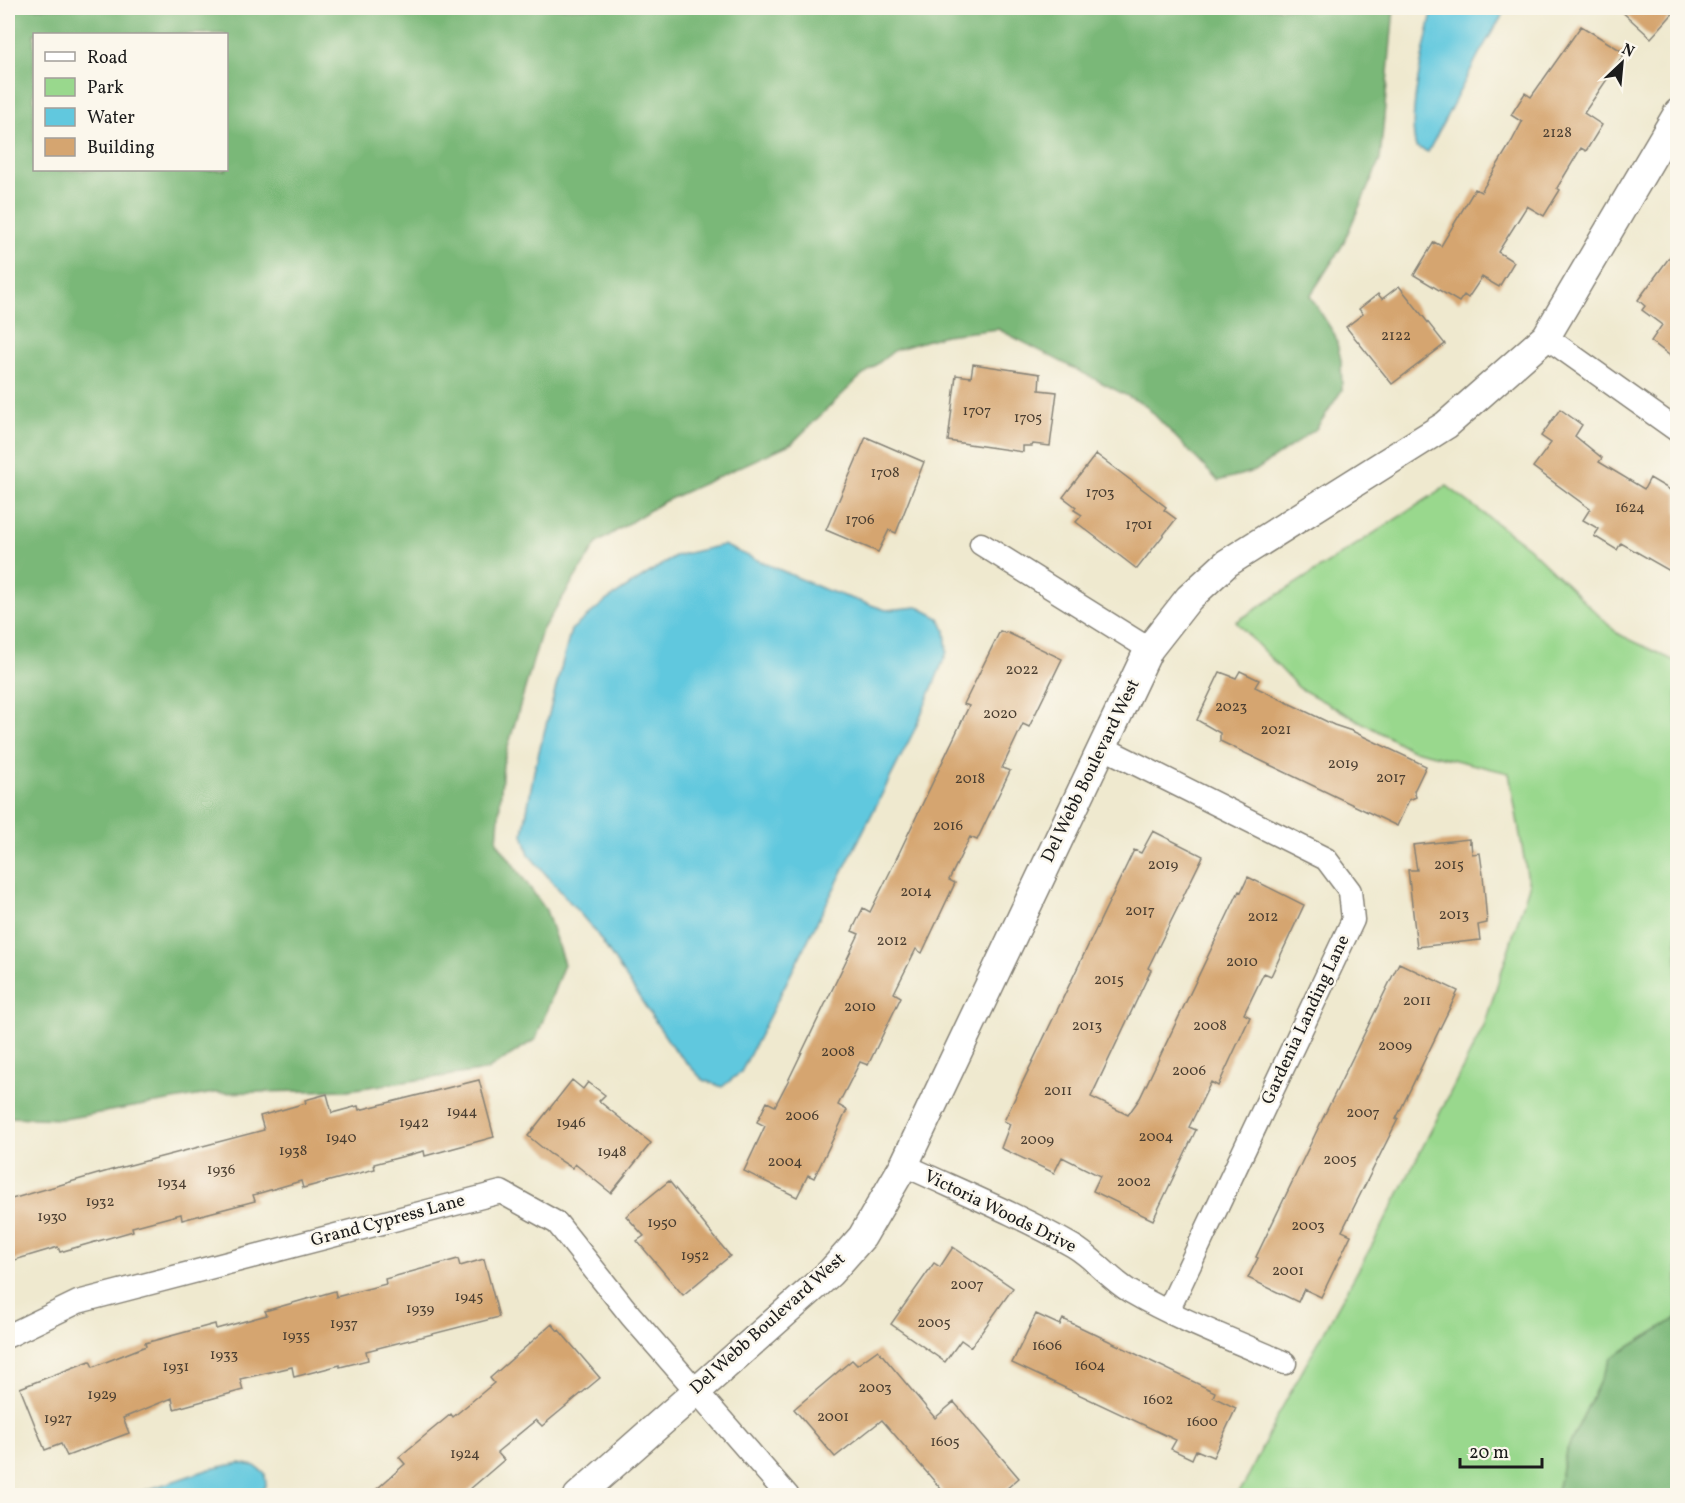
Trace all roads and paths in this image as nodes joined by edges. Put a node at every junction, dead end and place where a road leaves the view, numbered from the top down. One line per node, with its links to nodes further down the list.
1 (1677, 113): 2 (street, Del Webb Boulevard West)
2 (1546, 337): 3 (street); 5 (street, Del Webb Boulevard West)
3 (1677, 431)
4 (981, 544): 5 (street)
5 (1149, 649): 6 (street, Del Webb Boulevard West)
6 (1102, 747): 7 (street, Del Webb Boulevard West); 8 (street, Gardenia Landing Lane)
7 (904, 1165): 8 (street, Victoria Woods Drive); 11 (street, Del Webb Boulevard West)
8 (1168, 1311): 10 (street, Victoria Woods Drive)
9 (8, 1336): 11 (street, Grand Cypress Lane)
10 (1285, 1363)
11 (694, 1391): 12 (street, Del Webb Boulevard West); 13 (street, Grand Cypress Lane)
12 (578, 1496)
13 (788, 1496)

